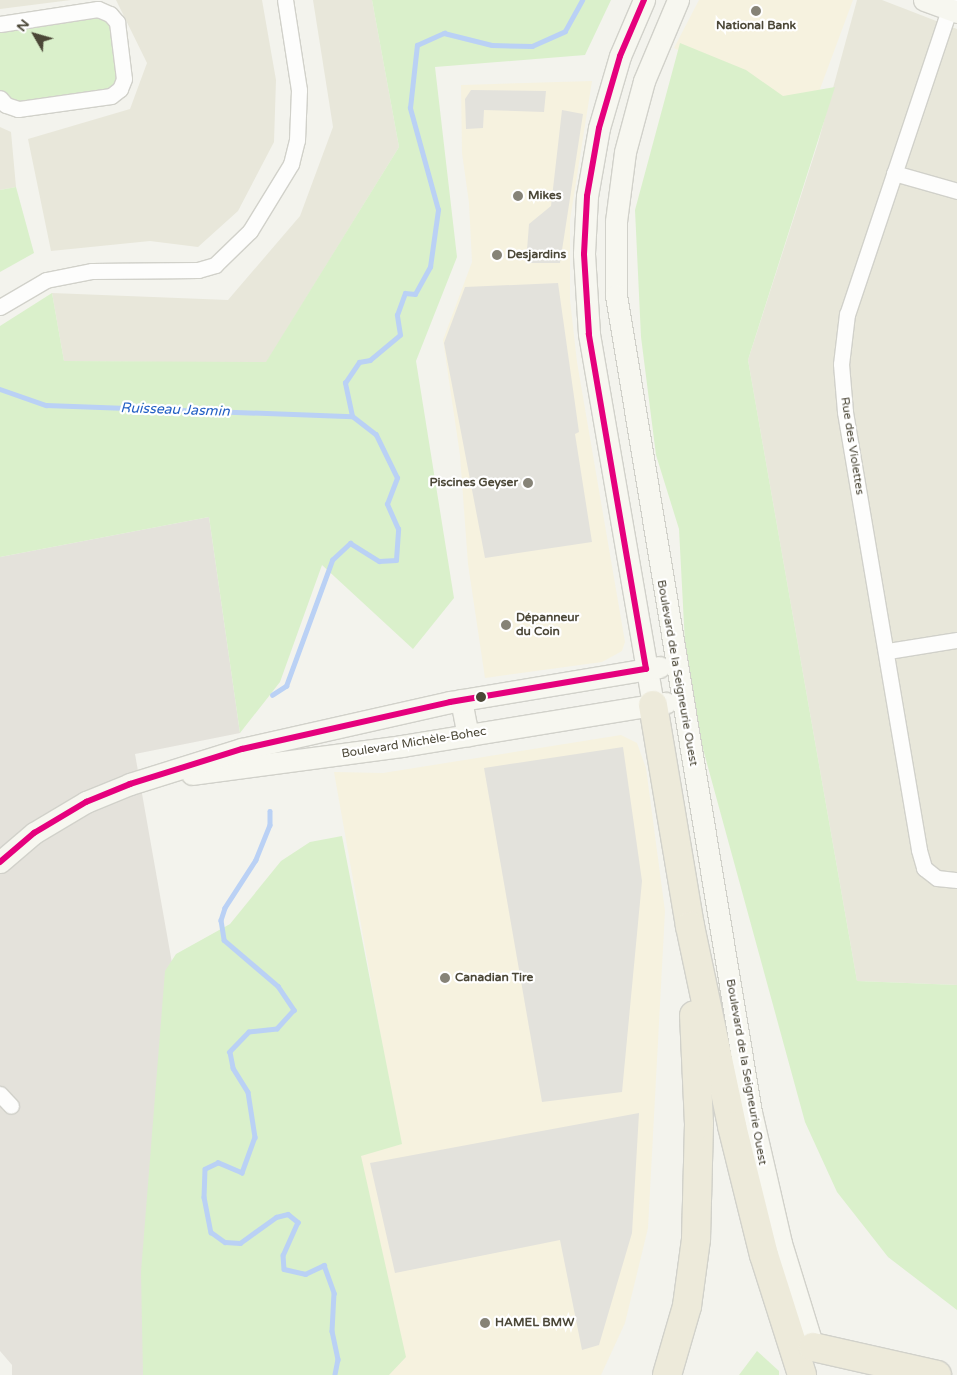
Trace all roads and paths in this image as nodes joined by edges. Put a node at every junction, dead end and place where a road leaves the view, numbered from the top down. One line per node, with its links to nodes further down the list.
1 (285, 0): 12 (street)
2 (644, 0): 10 (main road)
3 (678, 0): 11 (main road, Boulevard de la Seigneurie Ouest)
4 (924, 0): 5 (main road)
5 (953, 7): 8 (street, Rue des Violettes)
6 (0, 24): 7 (street)
7 (0, 98)
8 (894, 173): 9 (street); 14 (street, Rue des Violettes)
9 (957, 191)
10 (585, 278): 11 (main road); 16 (main road)
11 (615, 278): 15 (main road, Boulevard de la Seigneurie Ouest)
12 (0, 307)
13 (957, 640): 14 (street)
14 (888, 651): 23 (street, Rue des Violettes)
15 (676, 664): 16 (main road, Boulevard Michèle-Bohec); 18 (main road, Boulevard de la Seigneurie Ouest)
16 (646, 669): 17 (main road, Boulevard Michèle-Bohec); 19 (main road)
17 (461, 700): 20 (main road); 21 (main road, Boulevard Michèle-Bohec)
18 (683, 701): 19 (main road, Boulevard Michèle-Bohec); 27 (main road, Boulevard de la Seigneurie Ouest)
19 (652, 705): 20 (main road, Boulevard Michèle-Bohec); 24 (highway)
20 (468, 735): 21 (main road, Boulevard Michèle-Bohec)
21 (145, 780): 22 (main road, Boulevard Michèle-Bohec)
22 (0, 862)
23 (957, 880)
24 (690, 926): 28 (highway); 29 (highway)
25 (0, 1094): 26 (street)
26 (11, 1106)
27 (812, 1347): 30 (highway); 31 (highway)
28 (667, 1375)
29 (802, 1375)
30 (822, 1375)
31 (937, 1375)

